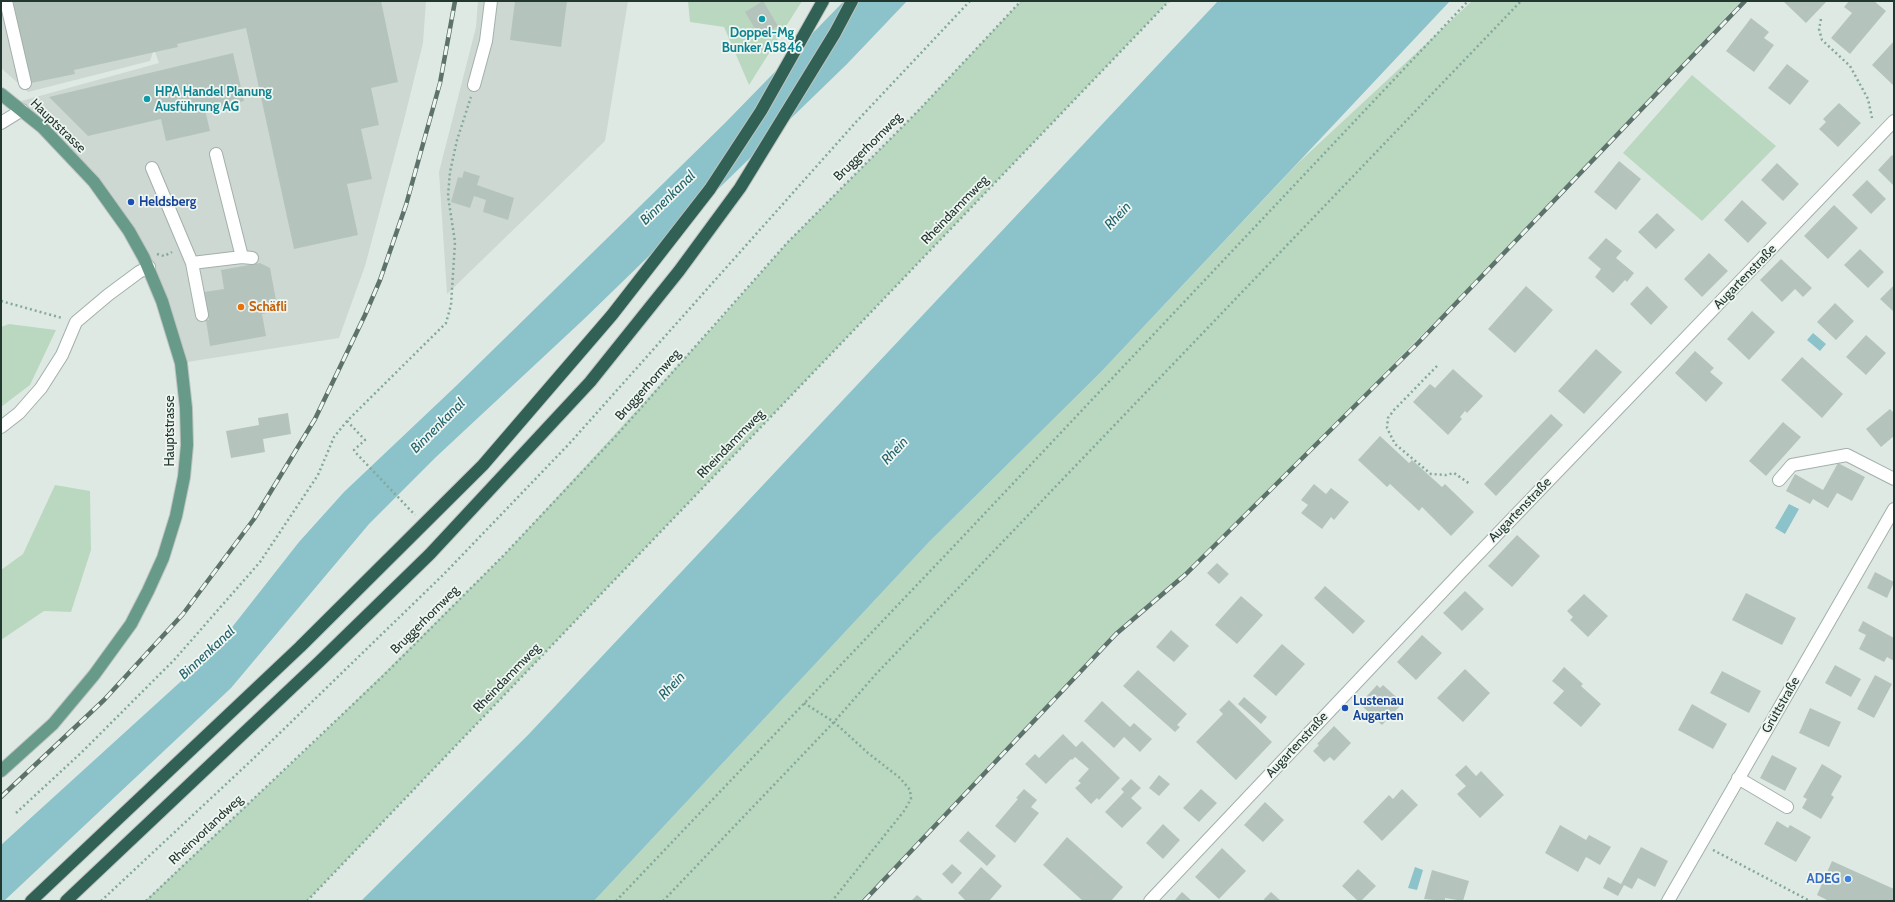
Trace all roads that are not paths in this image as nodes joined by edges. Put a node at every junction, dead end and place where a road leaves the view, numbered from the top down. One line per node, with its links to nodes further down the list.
1 (6, 1): 5 (street)
2 (491, 1): 6 (street)
3 (823, 1): 23 (highway)
4 (852, 1): 24 (highway)
5 (25, 83)
6 (474, 86)
7 (1, 94): 8 (main road, Hauptstrasse)
8 (22, 110): 10 (street); 14 (main road, Hauptstrasse)
9 (1894, 122): 25 (street, Augartenstraße)
10 (1, 124)
11 (216, 154): 13 (street)
12 (152, 168): 13 (street)
13 (192, 263): 15 (street)
14 (148, 267): 16 (street); 20 (main road, Hauptstrasse)
15 (202, 315)
16 (1, 427)
17 (1894, 479): 18 (street)
18 (1778, 480)
19 (1894, 509): 21 (street, Grüttstraße)
20 (1, 771)
21 (1738, 778): 22 (street); 26 (street, Grüttstraße)
22 (1787, 806)
23 (31, 901)
24 (66, 901)
25 (1150, 901)
26 (1668, 901)

